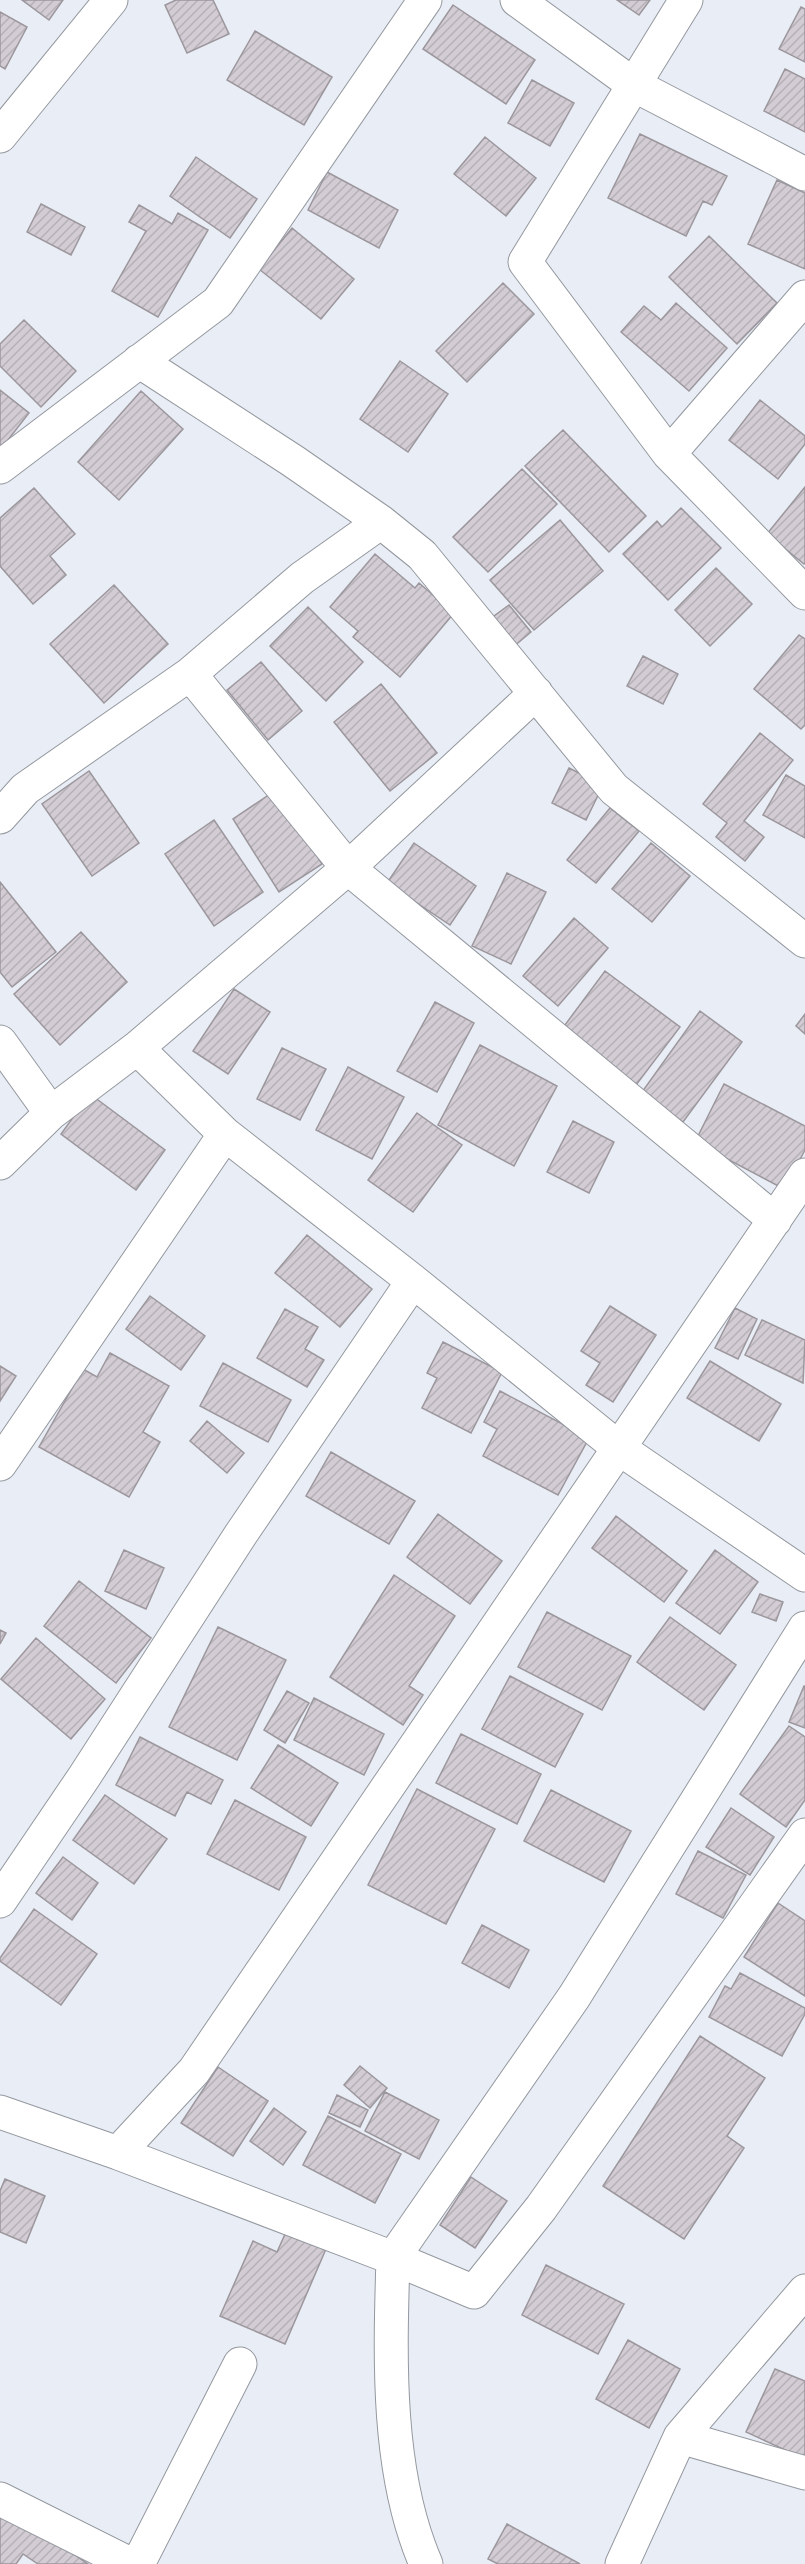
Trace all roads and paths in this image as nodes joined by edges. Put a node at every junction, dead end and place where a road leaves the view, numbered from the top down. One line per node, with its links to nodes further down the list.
1 (111, 0): 6 (street)
2 (425, 0): 9 (street)
3 (518, 0): 5 (street)
4 (686, 0): 5 (street)
5 (634, 85): 7 (street); 10 (street)
6 (0, 136)
7 (805, 174)
8 (805, 297): 10 (street)
9 (139, 361): 11 (street); 12 (street)
10 (669, 454): 13 (street)
11 (0, 467)
12 (381, 522): 14 (street); 15 (street)
13 (805, 593)
14 (190, 674): 16 (street); 17 (street)
15 (536, 693): 17 (street); 18 (street)
16 (0, 817)
17 (348, 868): 20 (street); 25 (street)
18 (805, 941)
19 (0, 1042): 21 (street)
20 (137, 1048): 21 (street); 22 (street)
21 (51, 1113): 23 (street)
22 (225, 1134): 26 (street); 28 (street)
23 (0, 1163)
24 (805, 1175): 25 (street)
25 (775, 1220): 27 (street)
26 (413, 1281): 27 (street); 32 (street)
27 (620, 1449): 29 (street); 34 (street)
28 (0, 1464)
29 (805, 1575)
30 (805, 1629): 35 (street)
31 (805, 1835): 35 (street)
32 (0, 1900)
33 (0, 2112): 34 (street)
34 (118, 2153): 35 (street)
35 (393, 2258): 43 (street)
36 (805, 2291): 38 (street)
37 (240, 2364): 42 (street)
38 (680, 2437): 39 (street); 44 (street)
39 (805, 2473)
40 (0, 2499): 41 (street)
41 (130, 2564)
42 (138, 2564)
43 (426, 2564)
44 (622, 2564)

